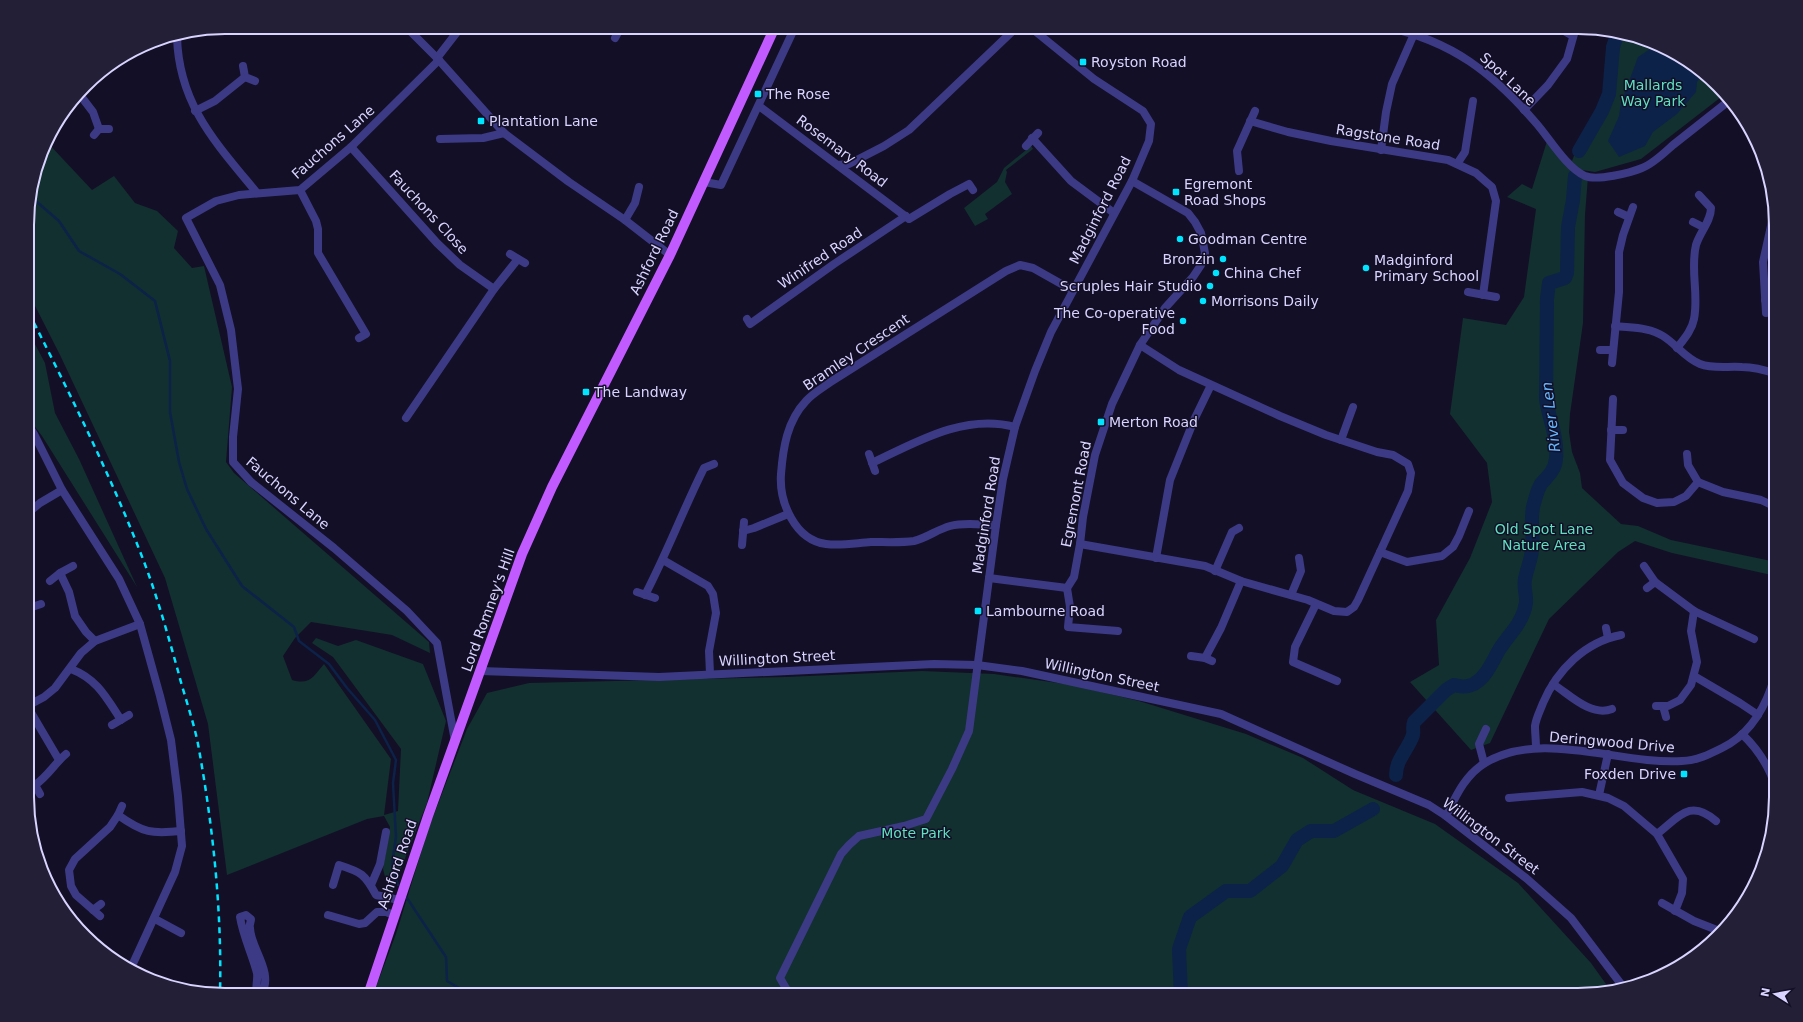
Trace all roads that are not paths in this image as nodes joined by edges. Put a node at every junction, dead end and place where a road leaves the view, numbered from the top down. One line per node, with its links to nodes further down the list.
1 (413, 34): 13 (street)
2 (456, 34): 13 (street)
3 (617, 34): 11 (street)
4 (773, 34): 35 (main road, Ashford Road)
5 (792, 34): 20 (street)
6 (1011, 34): 32 (street)
7 (1039, 34): 34 (street, Madginford Road)
8 (1414, 34): 21 (street, Spot Lane); 30 (street)
9 (1569, 34): 10 (street)
10 (1573, 36): 21 (street)
11 (615, 38)
12 (177, 41): 22 (street)
13 (438, 59): 26 (street); 29 (street, Fauchons Lane)
14 (243, 66): 15 (street)
15 (245, 77): 16 (street); 22 (street)
16 (255, 81)
17 (82, 98): 25 (street)
18 (1473, 101): 31 (street)
19 (1726, 103): 21 (street, Spot Lane)
20 (759, 106): 32 (street, Rosemary Road); 35 (street)
21 (1524, 110)
22 (195, 111): 39 (street)
23 (1255, 111): 24 (street)
24 (1250, 121): 30 (street, Ragstone Road); 33 (street)
25 (109, 129)
26 (504, 133): 27 (street); 46 (street)
27 (440, 138)
28 (1026, 146): 43 (street)
29 (352, 147): 37 (street, Fauchons Lane); 52 (street, Fauchons Close)
30 (1381, 150): 31 (street, Ragstone Road)
31 (1457, 164): 55 (street, Ragstone Road)
32 (838, 165): 45 (street, Rosemary Road)
33 (1239, 171)
34 (1132, 181): 43 (street, Madginford Road); 63 (street, Egremont Road)
35 (704, 182): 51 (main road, Ashford Road)
36 (639, 187): 46 (street)
37 (300, 190): 39 (street, Fauchons Lane); 62 (street)
38 (973, 190): 45 (street, Winifred Road)
39 (257, 193): 144 (street, Fauchons Lane)
40 (1699, 195): 48 (street)
41 (1633, 207): 44 (street)
42 (1618, 212): 44 (street)
43 (1114, 213): 53 (street, Madginford Road)
44 (1629, 217): 61 (street)
45 (908, 218): 60 (street, Winifred Road)
46 (625, 220): 51 (street)
47 (1693, 222): 48 (street)
48 (1703, 227): 64 (street)
49 (1769, 239): 57 (street)
50 (510, 254): 52 (street)
51 (670, 255): 84 (main road, Ashford Road)
52 (494, 290): 72 (street)
53 (1072, 290): 73 (street, Madginford Road); 89 (street, Bramley Crescent)
54 (1468, 292): 55 (street)
55 (1483, 295): 56 (street)
56 (1496, 298)
57 (1766, 300): 58 (street); 59 (street)
58 (1769, 300)
59 (1766, 313)
60 (749, 321)
61 (1615, 326): 64 (street); 66 (street)
62 (359, 338)
63 (1140, 345): 69 (street); 94 (street, Egremont Road)
64 (1677, 348): 68 (street)
65 (1600, 350): 66 (street)
66 (1612, 350): 67 (street)
67 (1612, 363)
68 (1769, 372)
69 (1211, 385): 77 (street); 97 (street)
70 (1613, 399): 74 (street)
71 (1353, 407): 77 (street)
72 (405, 417)
73 (1015, 427): 80 (street); 91 (street, Madginford Road)
74 (1611, 430): 75 (street); 83 (street)
75 (1623, 430)
76 (34, 435): 85 (street)
77 (1341, 440): 96 (street)
78 (869, 454): 80 (street)
79 (1687, 454): 83 (street)
80 (872, 463): 82 (street)
81 (714, 464): 99 (street)
82 (875, 471)
83 (1698, 482): 86 (street)
84 (552, 487): 126 (main road, Lord Romney's Hill)
85 (62, 490): 87 (street); 116 (street)
86 (1769, 504)
87 (34, 508)
88 (1469, 511): 96 (street)
89 (788, 514): 91 (street, Bramley Crescent); 93 (street)
90 (744, 522): 93 (street)
91 (996, 525): 104 (street, Madginford Road)
92 (1239, 528): 102 (street)
93 (743, 531): 95 (street)
94 (1080, 544): 97 (street); 108 (street, Egremont Road)
95 (742, 545)
96 (1380, 552): 113 (street)
97 (1156, 558): 102 (street)
98 (1299, 558): 110 (street)
99 (663, 560): 111 (street); 127 (street)
100 (73, 566): 103 (street)
101 (1644, 566): 107 (street)
102 (1216, 571): 105 (street)
103 (60, 573): 106 (street); 122 (street)
104 (989, 578): 108 (street); 124 (street, Madginford Road)
105 (1241, 581): 110 (street); 123 (street)
106 (50, 582)
107 (1654, 582): 109 (street); 115 (street)
108 (1067, 588): 118 (street)
109 (1647, 588)
110 (1291, 595): 113 (street)
111 (655, 598)
112 (41, 604): 114 (street)
113 (1316, 604): 129 (street)
114 (34, 606)
115 (1694, 611): 121 (street); 128 (street)
116 (140, 624): 122 (street); 158 (street)
117 (1606, 628): 120 (street)
118 (1118, 631)
119 (1621, 636): 120 (street)
120 (1608, 638): 130 (street)
121 (1754, 639)
122 (95, 641): 125 (street)
123 (1191, 656)
124 (978, 665): 127 (street, Willington Street); 157 (street, Willington Street); 179 (street, Madginford Road)
125 (70, 669): 132 (street); 140 (street)
126 (481, 671): 127 (street, Willington Street); 144 (main road, Lord Romney's Hill)
127 (710, 674)
128 (1694, 676): 137 (street); 138 (street)
129 (1337, 681)
130 (1553, 684): 135 (street); 145 (street)
131 (1769, 691): 137 (street, Deringwood Drive)
132 (34, 702)
133 (1599, 702): 135 (street)
134 (1612, 709): 135 (street)
135 (1594, 710)
136 (128, 715): 140 (street)
137 (1758, 715): 143 (street, Deringwood Drive)
138 (1666, 717)
139 (34, 718): 148 (street)
140 (120, 720): 141 (street)
141 (112, 725)
142 (1486, 729): 149 (street)
143 (1742, 734): 147 (street, Deringwood Drive); 150 (street)
144 (455, 744): 163 (main road, Ashford Road)
145 (1536, 748): 147 (street, Deringwood Drive); 149 (street, Deringwood Drive)
146 (66, 754): 148 (street)
147 (1608, 754): 152 (street)
148 (59, 760): 151 (street)
149 (1484, 763): 157 (street, Deringwood Drive)
150 (1768, 766)
151 (40, 794)
152 (1599, 795): 153 (street); 160 (street)
153 (1509, 798)
154 (122, 806): 156 (street)
155 (1714, 815): 160 (street)
156 (118, 816): 158 (street); 166 (street)
157 (1446, 816): 175 (street, Willington Street)
158 (181, 831): 171 (street)
159 (386, 832): 162 (street)
160 (1657, 834): 167 (street)
161 (333, 885): 162 (street)
162 (371, 885): 163 (street)
163 (399, 900): 169 (main road, Ashford Road)
164 (1662, 903): 167 (street)
165 (101, 904): 166 (street)
166 (93, 910): 170 (street)
167 (1675, 911): 172 (street)
168 (328, 915): 169 (street)
169 (394, 915): 178 (main road, Ashford Road)
170 (100, 916)
171 (155, 919): 173 (street); 174 (street)
172 (1715, 930)
173 (181, 933)
174 (133, 964)
175 (1620, 983)
176 (257, 988): 177 (street)
177 (262, 988)
178 (370, 988)
179 (786, 988)

